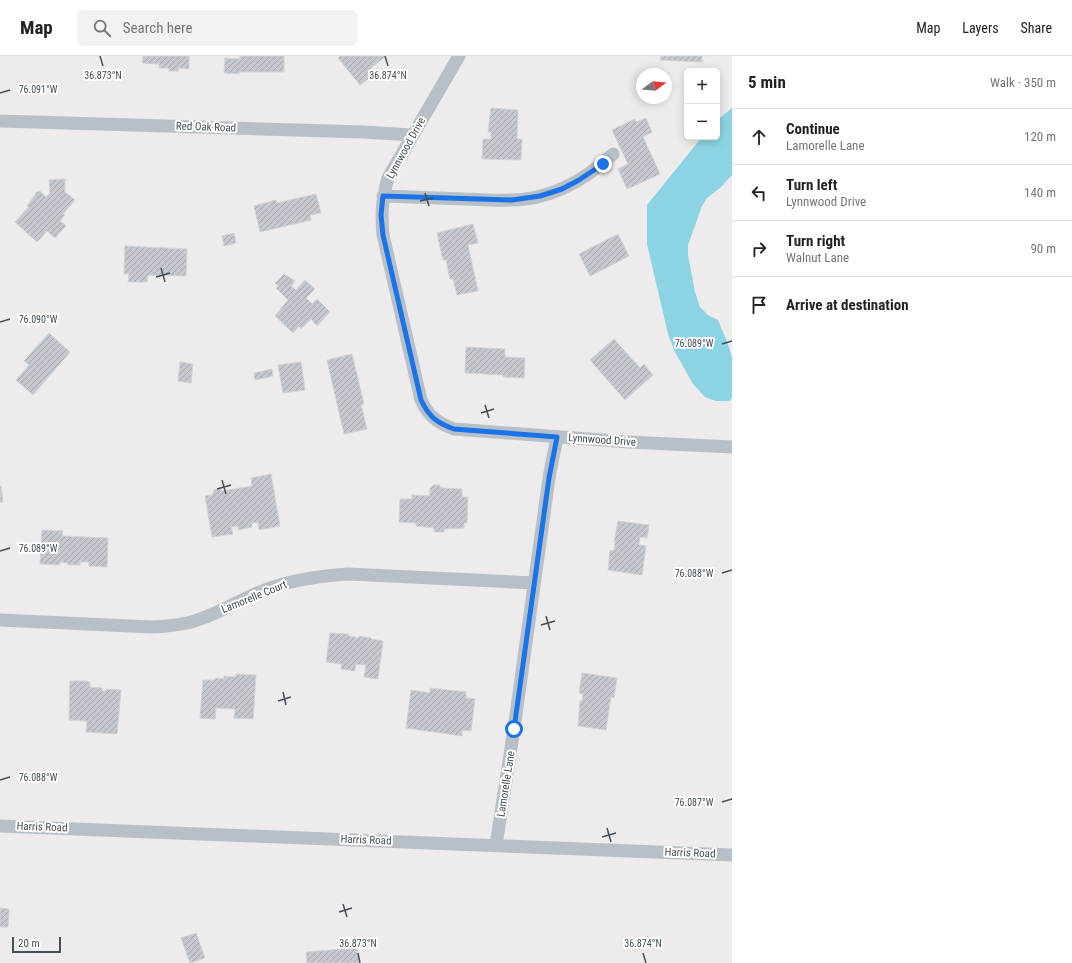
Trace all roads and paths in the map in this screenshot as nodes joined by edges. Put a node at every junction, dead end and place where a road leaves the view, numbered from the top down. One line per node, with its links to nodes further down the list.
1 (459, 56): 3 (street, Lynnwood Drive)
2 (0, 121): 3 (street, Red Oak Road)
3 (412, 135): 5 (street, Lynnwood Drive)
4 (613, 154): 5 (street)
5 (383, 196): 6 (street, Lynnwood Drive)
6 (557, 437): 7 (street, Lynnwood Drive); 8 (street, Lamorelle Lane)
7 (732, 447)
8 (534, 583): 9 (street, Lamorelle Court); 11 (street, Lamorelle Lane)
9 (0, 620)
10 (0, 826): 11 (street, Harris Road)
11 (496, 845): 12 (street, Harris Road)
12 (732, 855)

